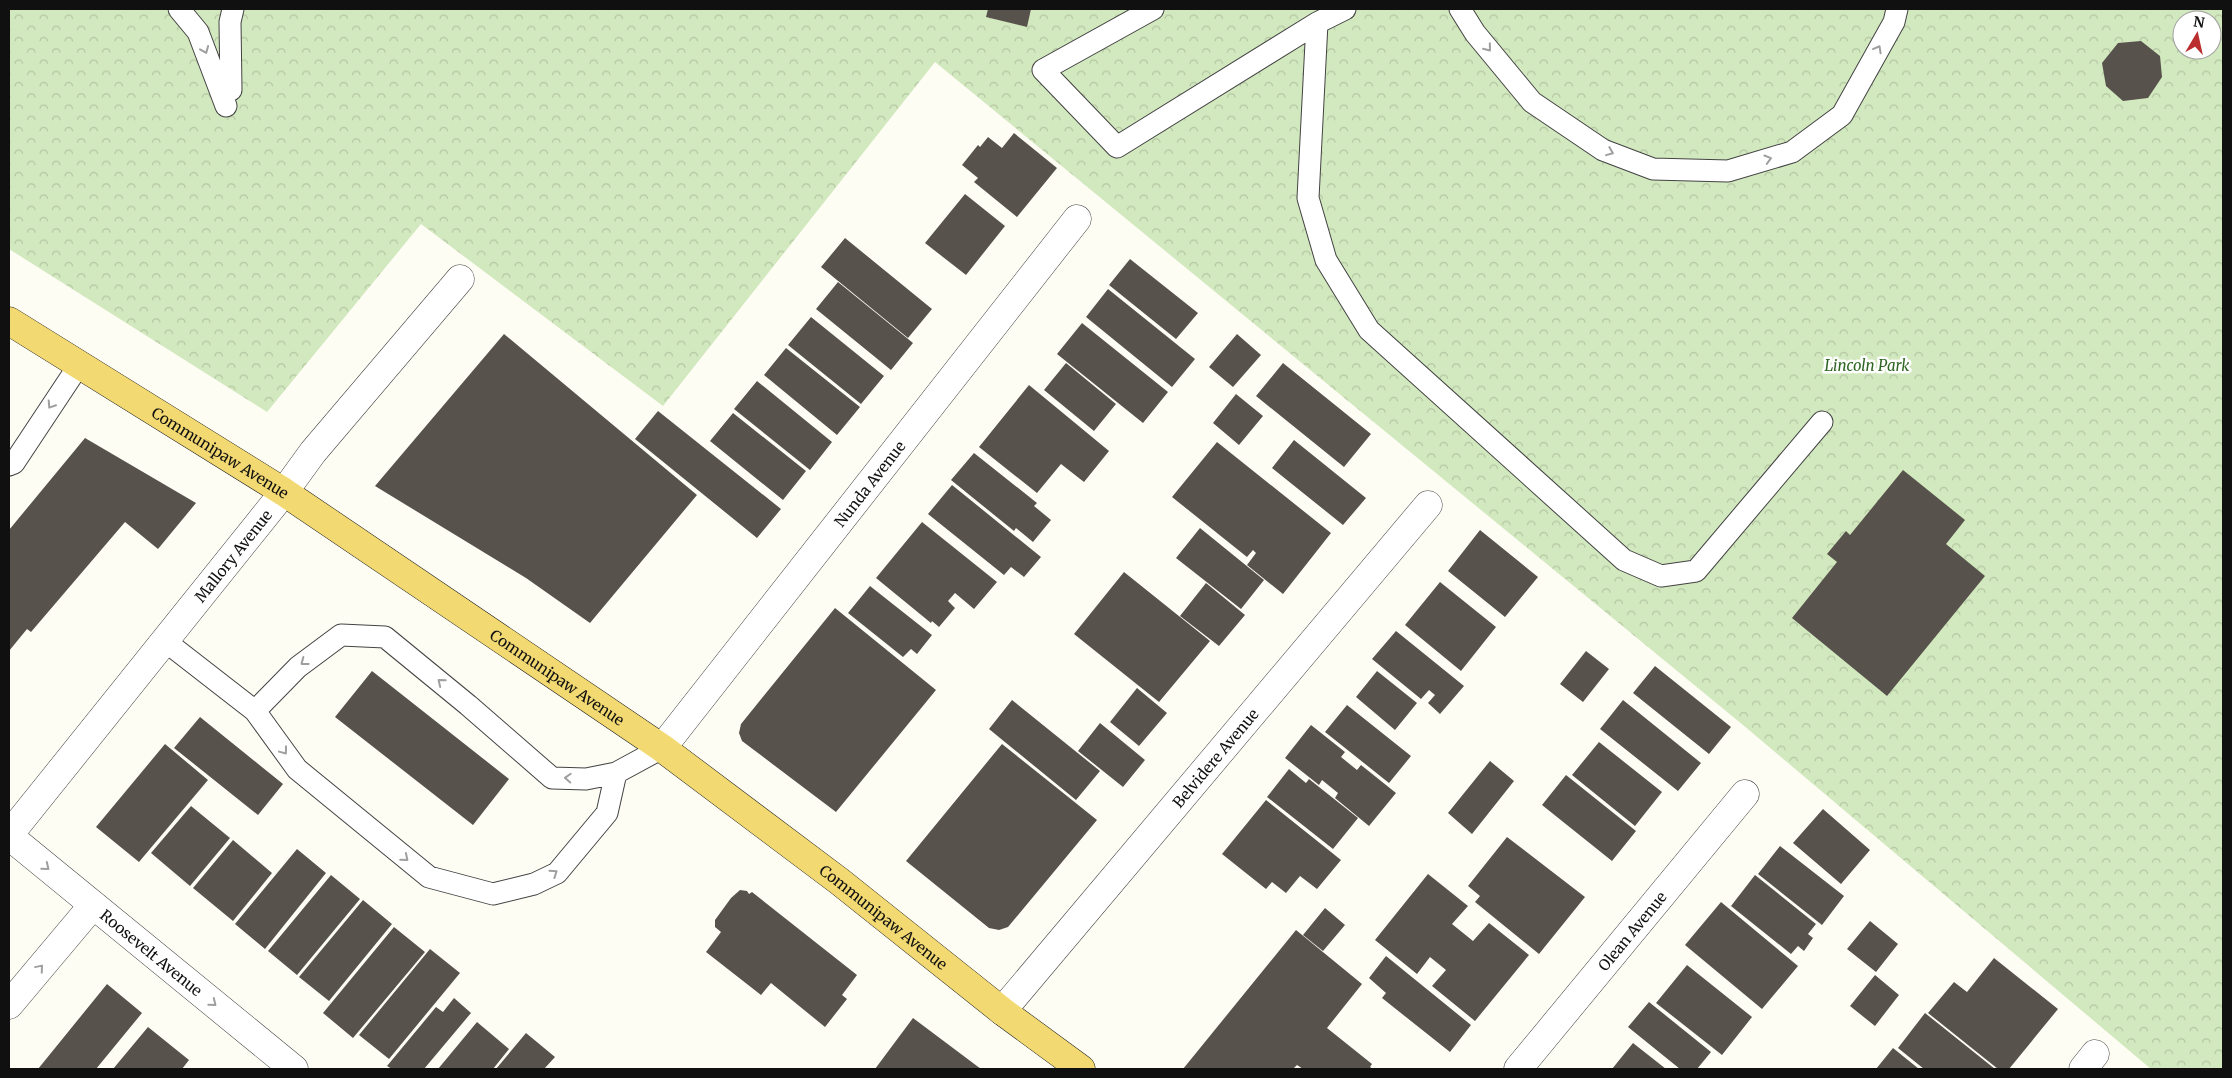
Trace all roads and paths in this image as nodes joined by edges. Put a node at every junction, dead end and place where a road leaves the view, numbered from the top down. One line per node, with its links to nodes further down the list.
1 (179, 9): 2 (lane, one-way to 2)
2 (233, 9)
3 (1153, 9): 7 (lane)
4 (1346, 9): 7 (lane)
5 (1460, 9): 6 (lane, one-way to 6)
6 (1897, 9)
7 (1317, 23): 12 (lane)
8 (1077, 219): 18 (street, Nunda Avenue)
9 (460, 279): 14 (street, Mallory Avenue)
10 (9, 321): 11 (main road, Communipaw Avenue)
11 (78, 365): 13 (lane, one-way to 13); 14 (main road, Communipaw Avenue)
12 (1822, 422)
13 (9, 465)
14 (284, 492): 16 (street, Mallory Avenue); 18 (main road, Communipaw Avenue)
15 (1428, 505): 24 (street, Belvidere Avenue)
16 (165, 641): 17 (lane); 21 (street, Mallory Avenue)
17 (255, 711): 19 (lane, one-way to 17); 19 (lane, one-way to 19)
18 (662, 748): 19 (lane); 24 (main road, Communipaw Avenue)
19 (616, 773)
20 (1745, 794): 27 (street, Olean Avenue)
21 (9, 836): 22 (street, Roosevelt Avenue, one-way to 22)
22 (93, 905): 23 (street, one-way to 22); 25 (street, Roosevelt Avenue, one-way to 25)
23 (9, 1005)
24 (1002, 1011): 26 (main road, Communipaw Avenue)
25 (294, 1069)
26 (1081, 1069)
27 (1518, 1069)

